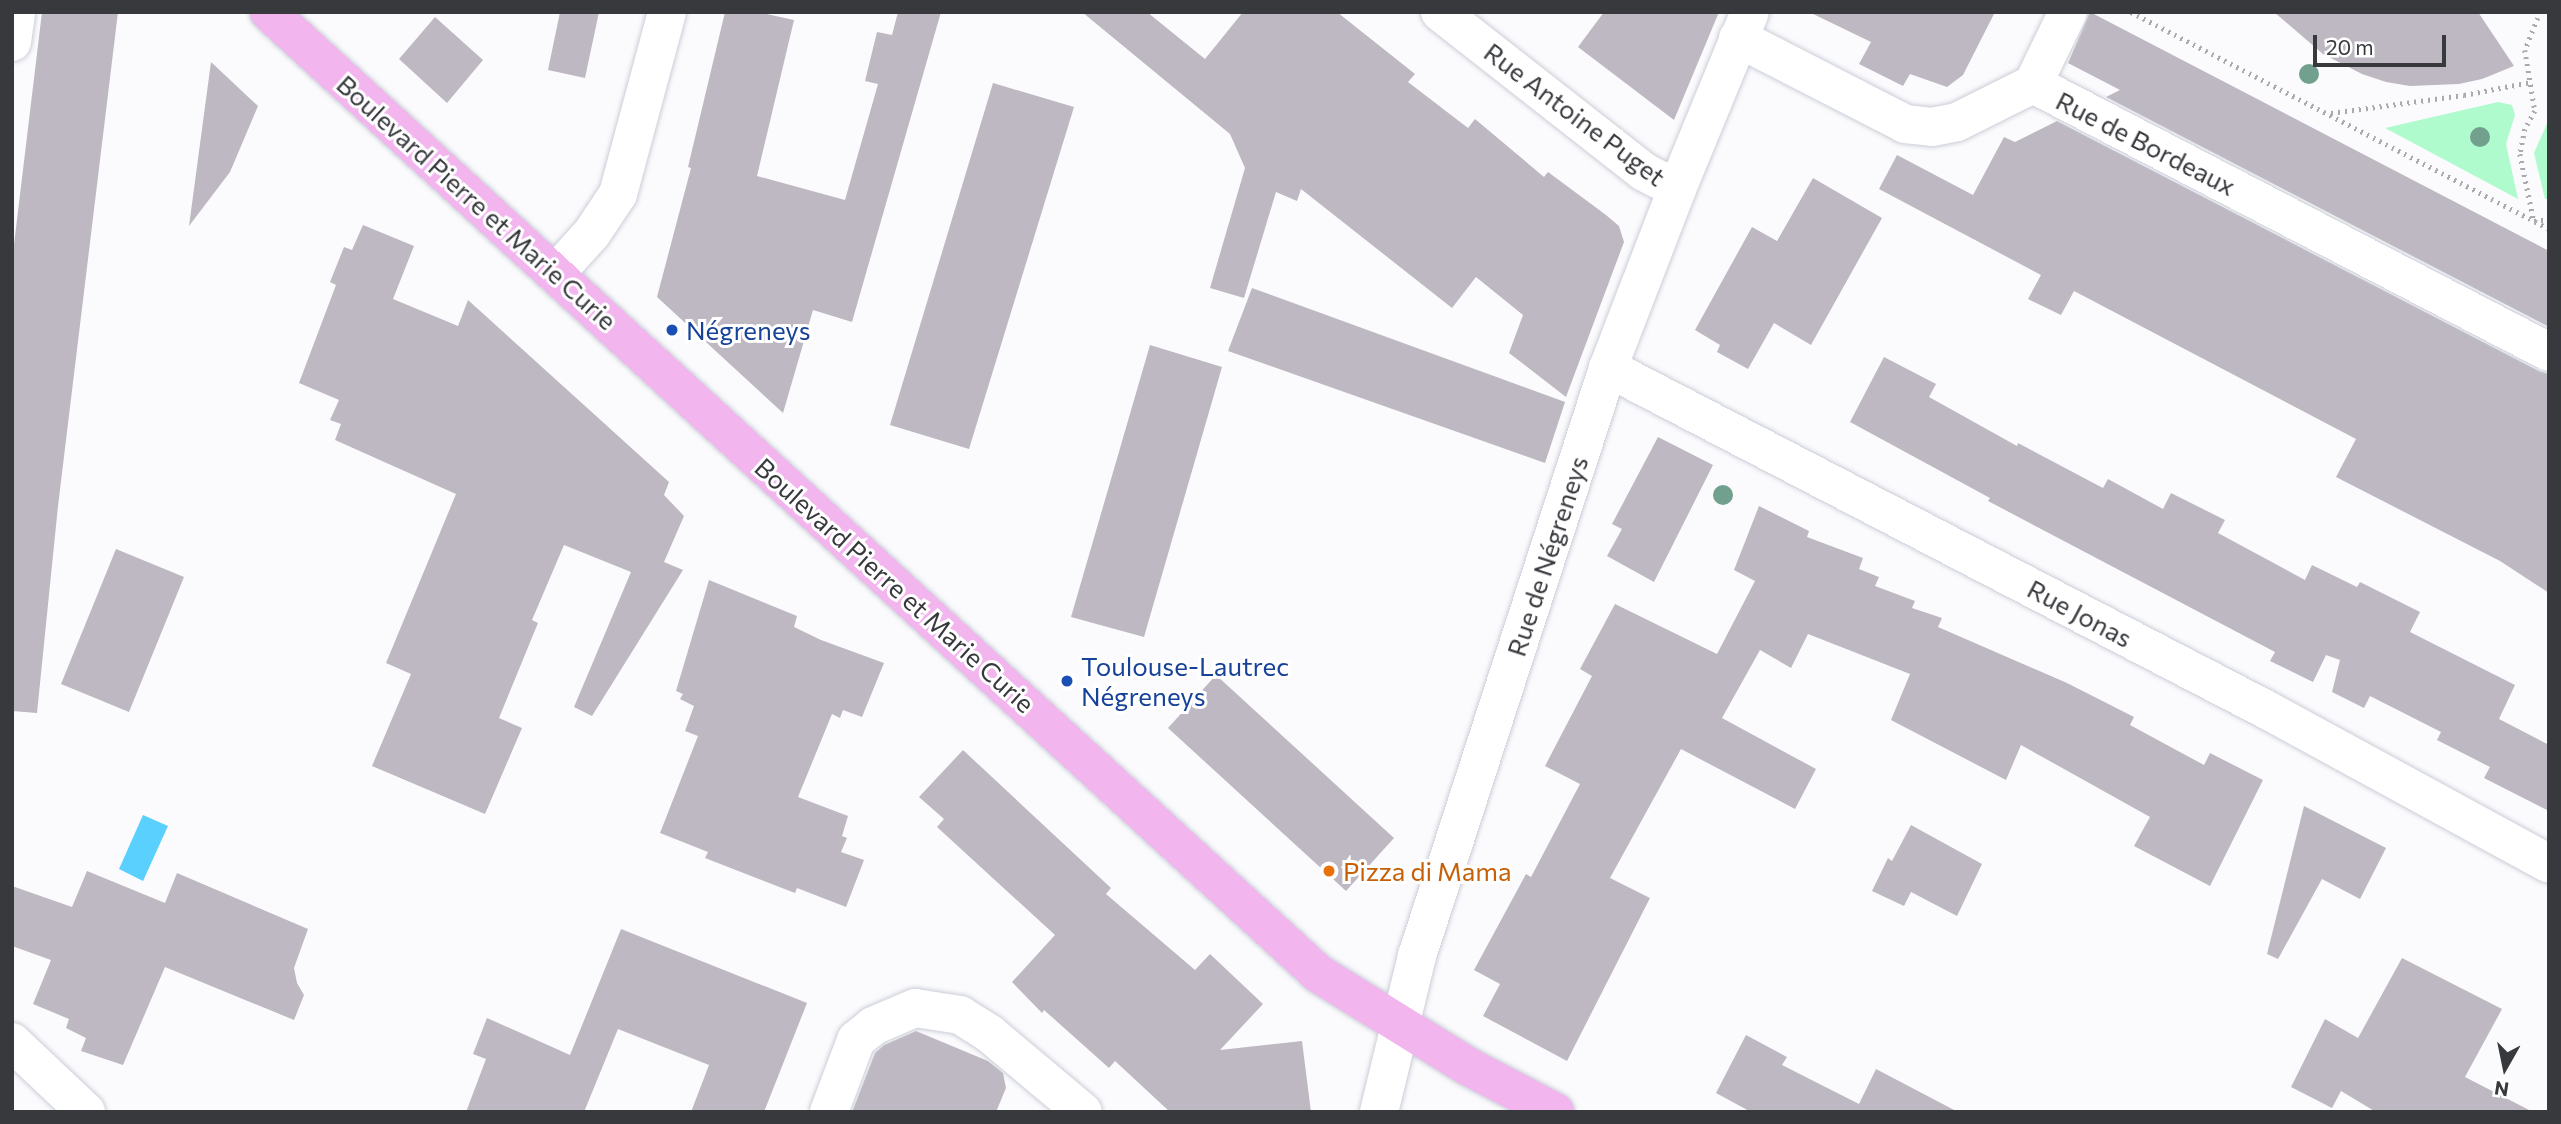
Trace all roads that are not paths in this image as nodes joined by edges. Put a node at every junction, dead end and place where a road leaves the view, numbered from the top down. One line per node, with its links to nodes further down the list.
1 (16, 12): 7 (street)
2 (269, 12): 10 (main road, Boulevard Pierre et Marie Curie)
3 (667, 12): 10 (street)
4 (1440, 12): 9 (street, Rue Antoine Puget)
5 (2068, 12): 8 (street)
6 (1744, 25): 8 (street, Rue de Bordeaux); 9 (street, Rue de Négreneys)
7 (12, 42)
8 (2033, 84): 11 (street, Rue de Bordeaux)
9 (1677, 188): 12 (street, Rue de Négreneys)
10 (555, 274): 14 (main road, Boulevard Pierre et Marie Curie)
11 (2549, 352)
12 (1608, 368): 13 (street, Rue Jonas); 14 (street, Rue de Négreneys)
13 (2549, 864)
14 (1401, 1026): 19 (street, Rue de Négreneys); 20 (main road, Boulevard Pierre et Marie Curie)
15 (12, 1042): 16 (street)
16 (86, 1112)
17 (830, 1112): 18 (street)
18 (1083, 1112)
19 (1379, 1112)
20 (1555, 1112)

